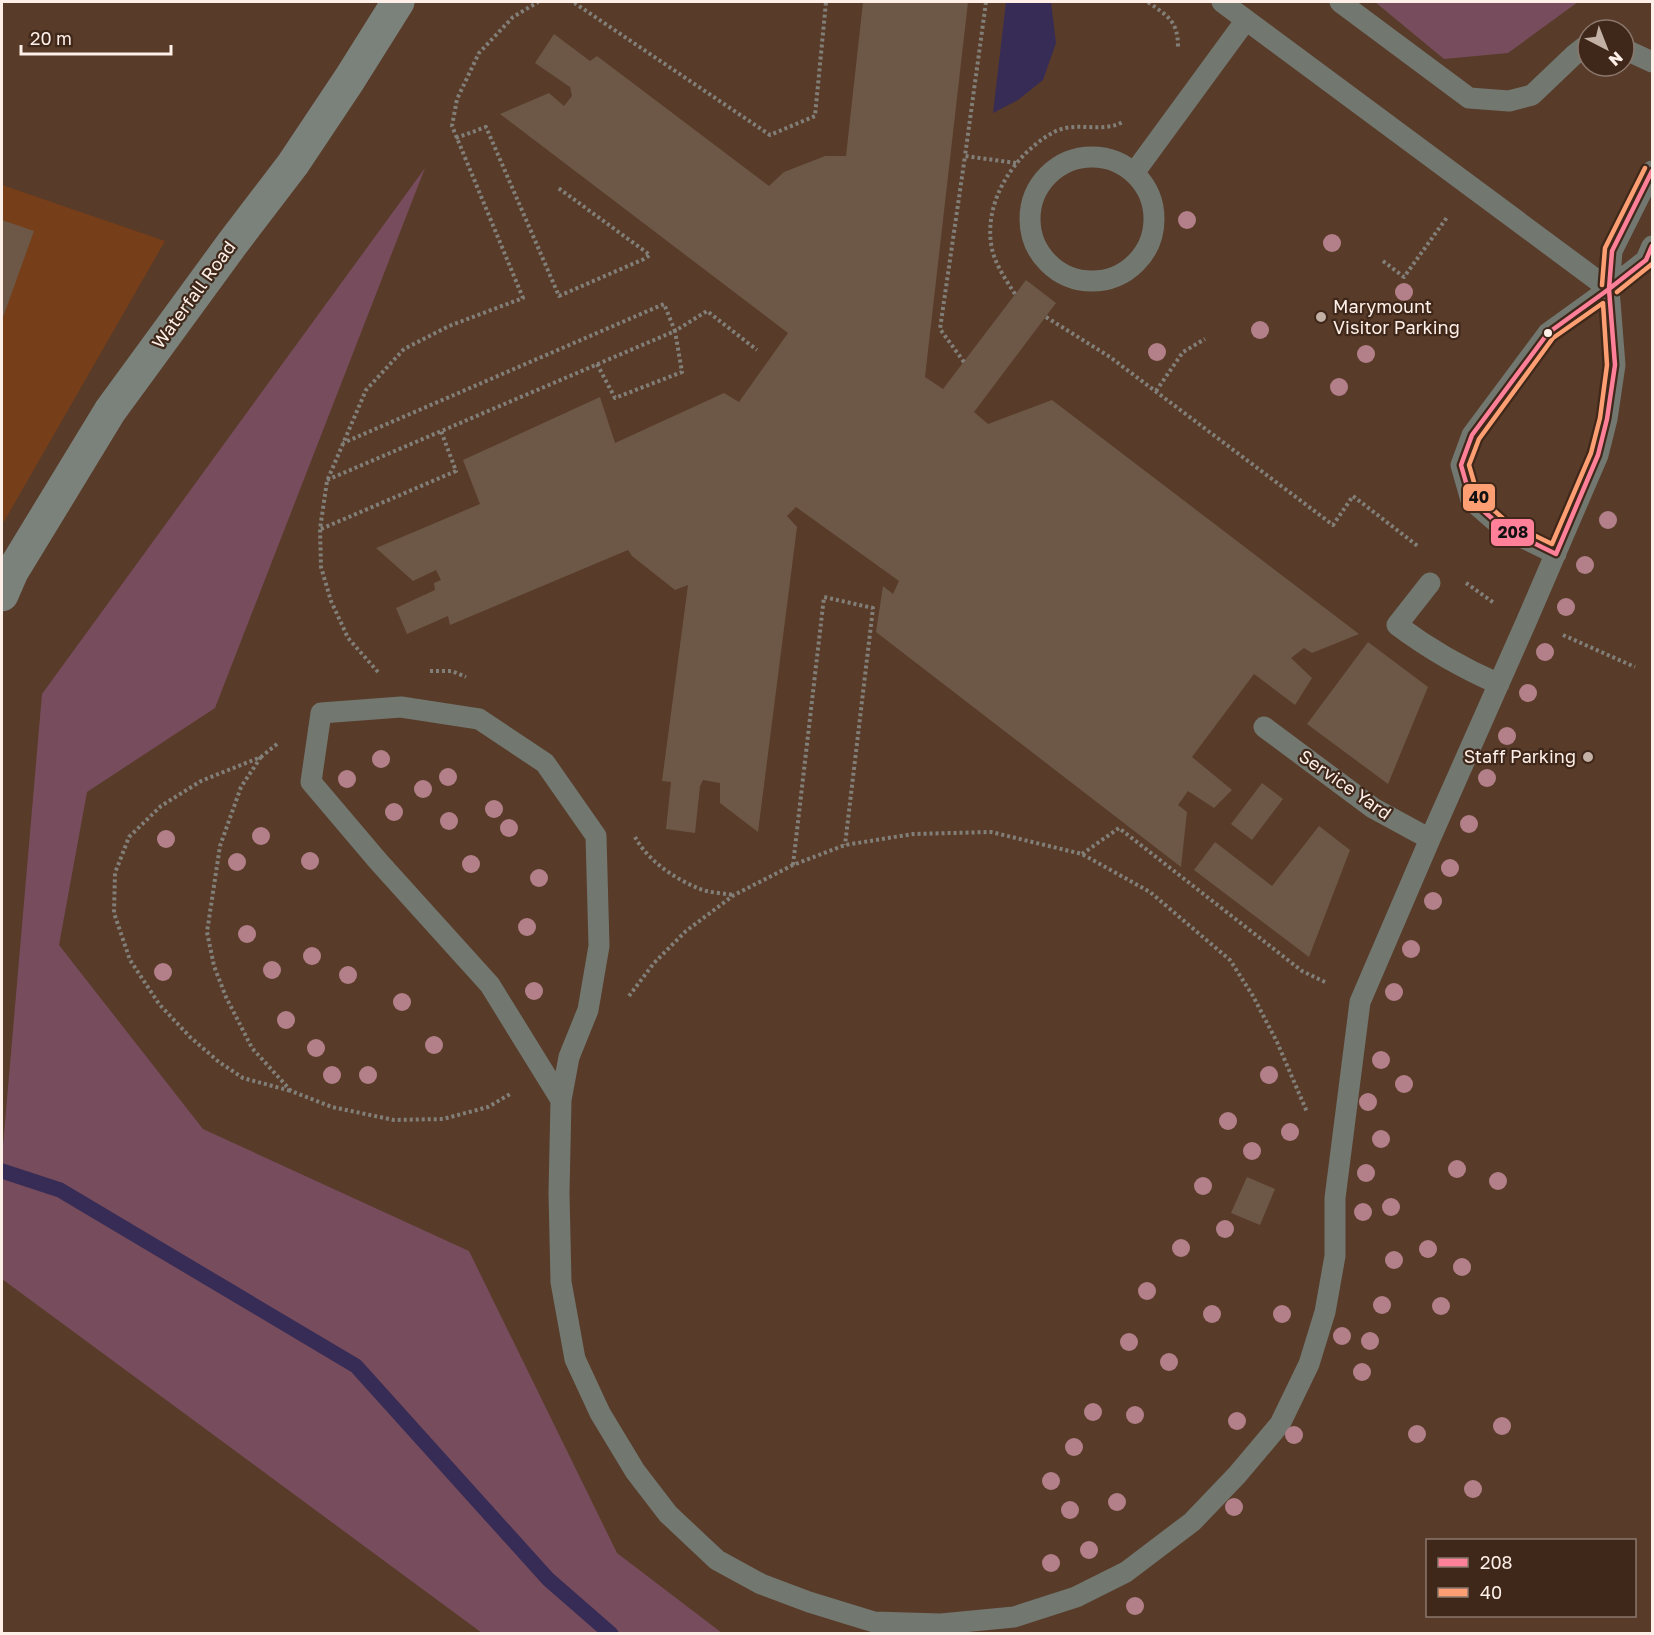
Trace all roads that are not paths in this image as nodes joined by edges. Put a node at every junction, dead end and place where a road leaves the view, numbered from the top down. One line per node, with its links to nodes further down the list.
1 (398, 2): 14 (street, Waterfall Road)
2 (1222, 2): 4 (lane)
3 (1340, 2): 5 (lane)
4 (1246, 20): 9 (lane); 11 (lane)
5 (1576, 53)
6 (1636, 54): 7 (lane)
7 (1653, 62)
8 (1653, 171): 11 (lane)
9 (1134, 173): 9 (lane)
10 (1653, 246): 11 (lane)
11 (1609, 289): 12 (lane); 12 (lane)
12 (1556, 554): 15 (lane)
13 (1430, 583): 15 (lane)
14 (2, 596)
15 (1499, 684): 17 (lane)
16 (1264, 727): 17 (lane, Service Yard)
17 (1430, 839): 18 (lane)
18 (561, 1100): 18 (lane)

